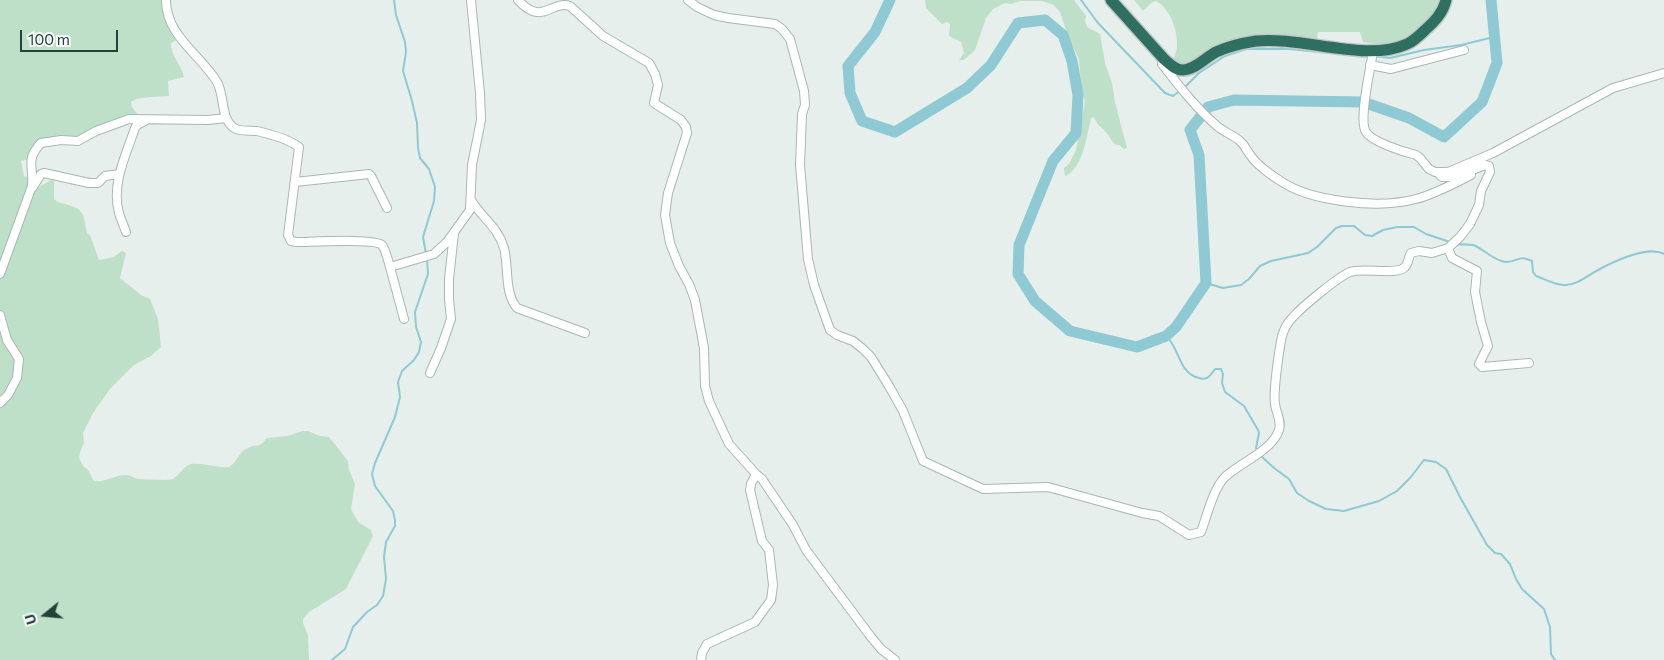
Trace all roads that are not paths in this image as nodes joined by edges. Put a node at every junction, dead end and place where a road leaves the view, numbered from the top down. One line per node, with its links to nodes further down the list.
1 (166, 0): 11 (street)
2 (471, 0): 18 (street)
3 (518, 0): 31 (street)
4 (688, 0): 22 (street)
5 (1111, 0): 9 (highway)
6 (1446, 0): 8 (highway)
7 (1464, 50): 8 (street)
8 (1372, 57): 9 (highway); 14 (street)
9 (1164, 59): 13 (street)
10 (1664, 73): 14 (street)
11 (226, 118): 12 (street); 16 (street)
12 (146, 120): 15 (street); 17 (street)
13 (1489, 166): 14 (street); 22 (street)
14 (1438, 173)
15 (119, 174): 17 (street); 20 (street)
16 (295, 182): 19 (street); 23 (street)
17 (31, 188): 24 (street)
18 (470, 198): 21 (street); 27 (street)
19 (388, 208)
20 (126, 232)
21 (454, 233): 23 (street); 29 (street)
22 (1448, 248): 28 (street)
23 (390, 267): 26 (street)
24 (0, 274)
25 (0, 315): 30 (street)
26 (404, 319)
27 (585, 333)
28 (1530, 363)
29 (430, 373)
30 (0, 403)
31 (756, 474): 32 (street); 33 (street)
32 (701, 660)
33 (895, 660)

